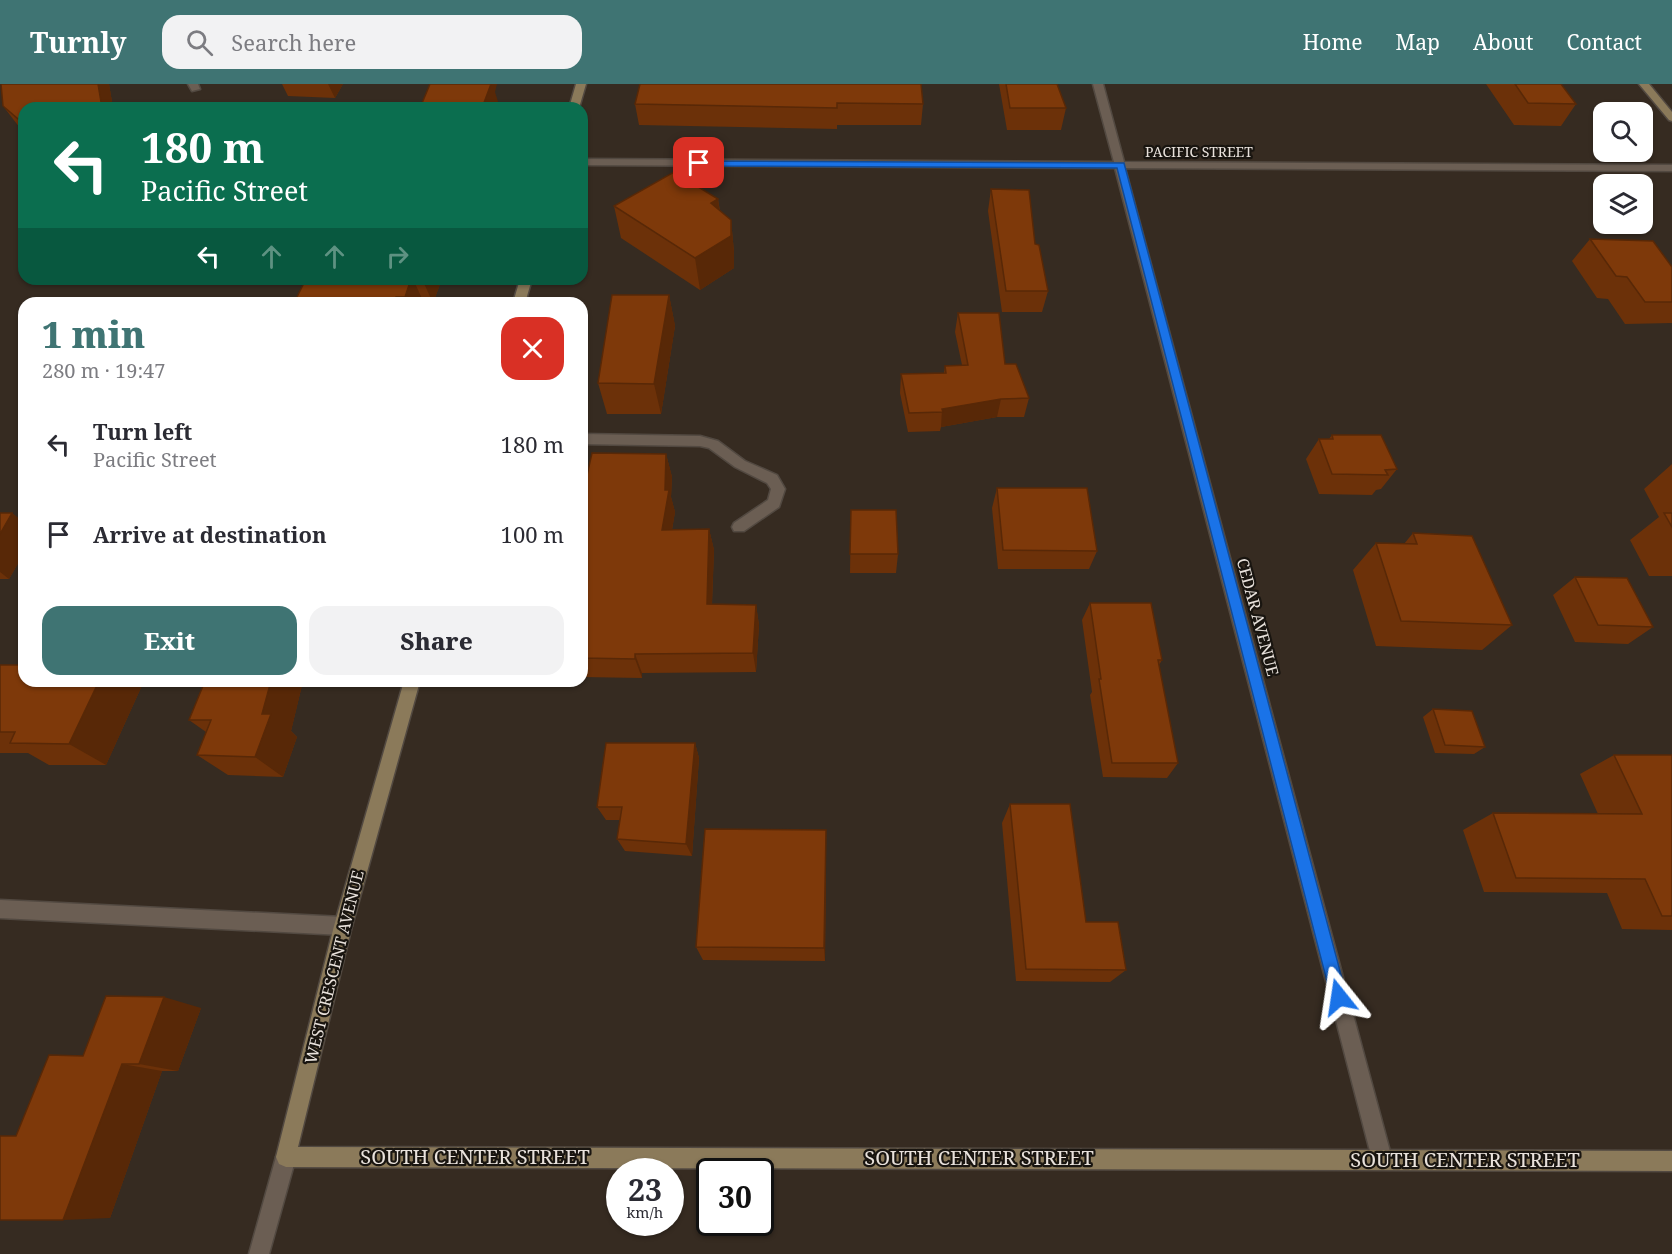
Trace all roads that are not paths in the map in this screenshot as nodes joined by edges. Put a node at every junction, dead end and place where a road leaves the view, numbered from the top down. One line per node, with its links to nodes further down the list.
1 (581, 84): 4 (street)
2 (1098, 84): 7 (street, CEDAR AVENUE)
3 (1644, 84): 5 (street)
4 (576, 102)
5 (1672, 118)
6 (588, 162): 7 (street, PACIFIC STREET)
7 (1120, 165): 8 (street, PACIFIC STREET); 15 (street, CEDAR AVENUE)
8 (1672, 168)
9 (588, 439): 10 (street)
10 (740, 527)
11 (410, 687): 13 (street, WEST CRESCENT AVENUE)
12 (0, 909): 13 (street)
13 (343, 926): 14 (street, WEST CRESCENT AVENUE)
14 (286, 1156): 15 (street, SOUTH CENTER STREET); 17 (street, WEST CRESCENT AVENUE)
15 (1382, 1159): 16 (street, SOUTH CENTER STREET)
16 (1672, 1161)
17 (259, 1254)

